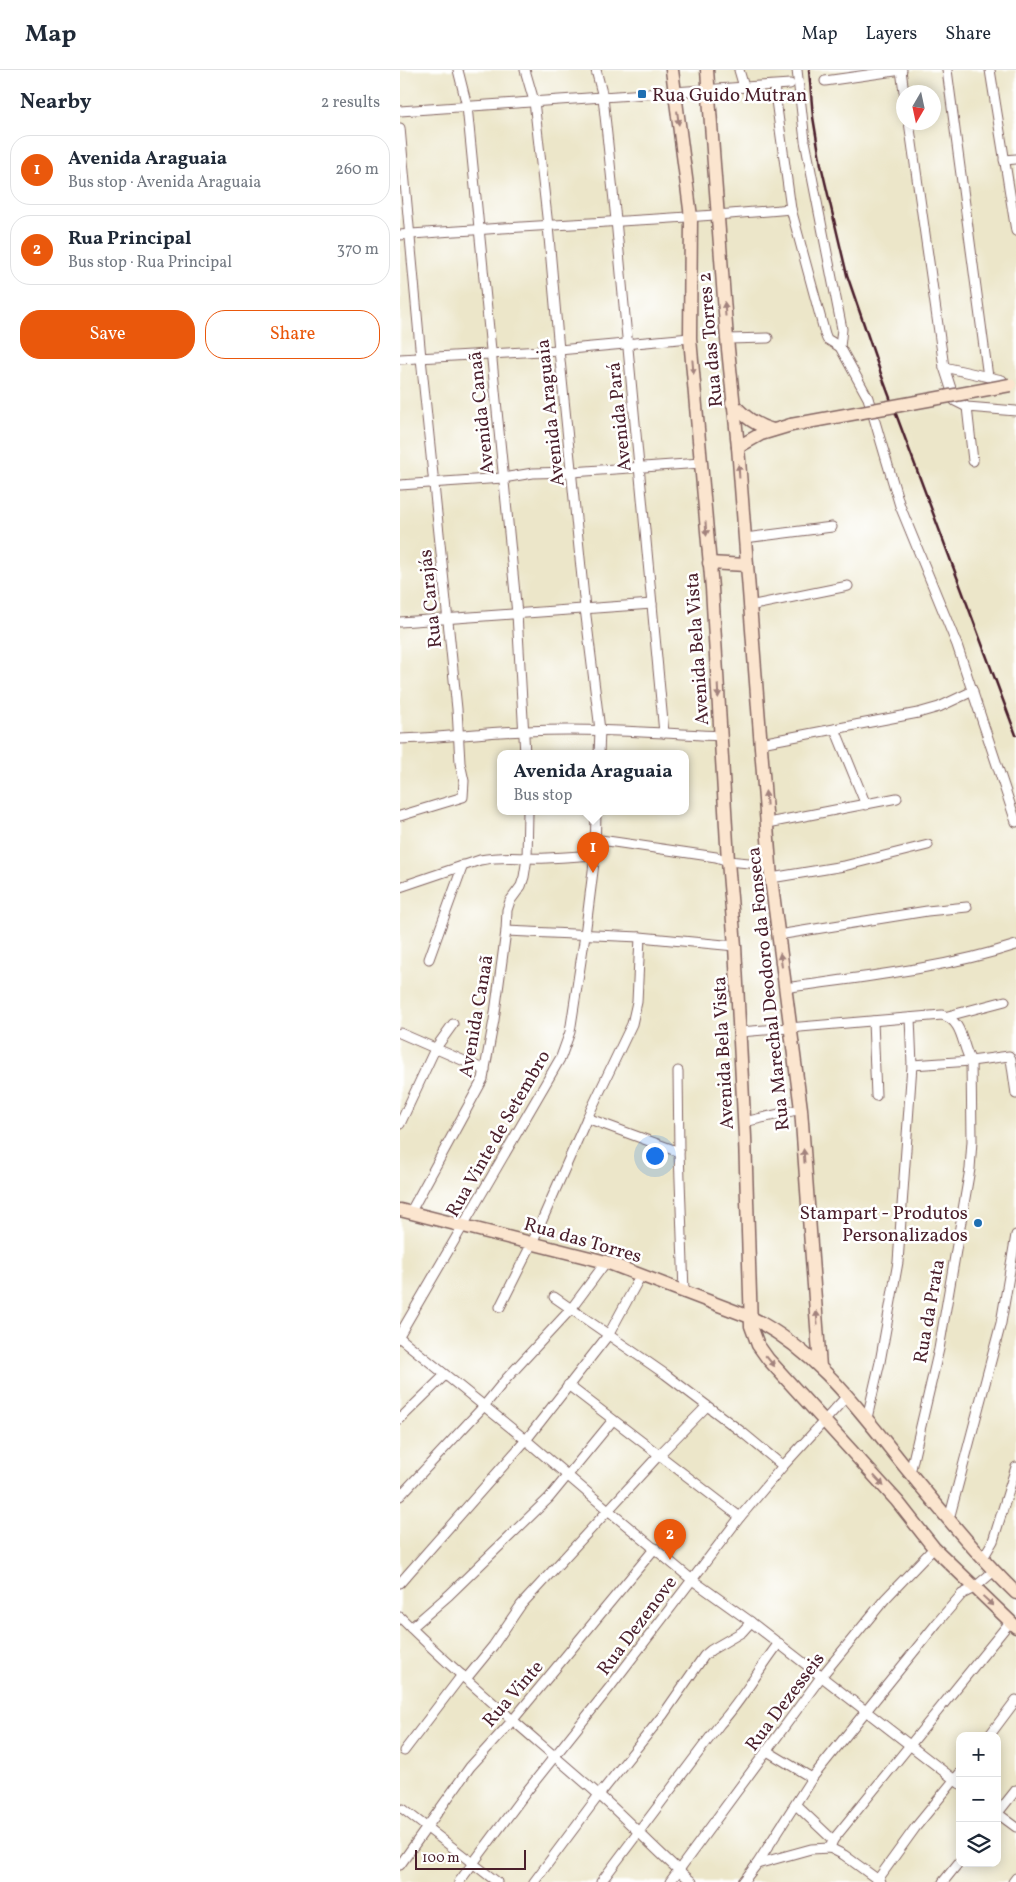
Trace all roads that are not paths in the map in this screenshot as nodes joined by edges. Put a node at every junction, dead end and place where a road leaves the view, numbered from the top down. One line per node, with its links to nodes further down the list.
1 (458, 70): 21 (street, Avenida Canaã)
2 (525, 70): 20 (street, Avenida Araguaia)
3 (596, 70): 19 (street, Avenida Pará)
4 (672, 70): 18 (street, Avenida Bela Vista)
5 (707, 70): 17 (street, Rua das Torres 2)
6 (739, 70): 16 (street)
7 (797, 70): 40 (street)
8 (902, 70): 11 (street); 14 (street)
9 (947, 70): 46 (street)
10 (990, 70): 26 (street)
11 (881, 72): 12 (street)
12 (825, 81)
13 (790, 84): 15 (street)
14 (903, 85)
15 (774, 86): 16 (street); 27 (street)
16 (744, 87): 17 (street)
17 (708, 90): 18 (street); 28 (street, Rua das Torres 2)
18 (675, 91): 19 (street); 29 (street, Avenida Bela Vista, one-way to 29)
19 (603, 97): 20 (street); 30 (street, Avenida Pará)
20 (534, 101): 21 (street); 31 (street, Avenida Araguaia)
21 (467, 106): 22 (street); 32 (street, Avenida Canaã)
22 (400, 111)
23 (400, 128): 34 (street, Rua Carajás)
24 (910, 130): 45 (street)
25 (1016, 159): 26 (street)
26 (1004, 160): 33 (street)
27 (791, 208): 28 (street); 40 (street)
28 (718, 216): 29 (street); 37 (street, Rua das Torres 2, one-way to 28)
29 (691, 217): 30 (street); 36 (street, Avenida Bela Vista)
30 (616, 220): 31 (street); 39 (street, Avenida Pará)
31 (548, 226): 32 (street); 41 (street, Avenida Araguaia)
32 (479, 229): 34 (street); 42 (street, Avenida Canaã)
33 (1016, 230)
34 (410, 234): 35 (street); 43 (street, Rua Carajás)
35 (400, 235)
36 (690, 338): 39 (street); 54 (street, Avenida Bela Vista, one-way to 54)
37 (727, 338): 38 (street); 48 (street, Rua das Torres 2)
38 (768, 338)
39 (627, 344): 41 (street); 55 (street, Avenida Pará)
40 (840, 346): 71 (street)
41 (558, 350): 42 (street); 56 (street, Avenida Araguaia)
42 (491, 354): 43 (street); 57 (street, Avenida Canaã)
43 (421, 358): 44 (street); 58 (street, Rua Carajás)
44 (400, 359)
45 (944, 367): 46 (street); 49 (street)
46 (988, 377): 47 (street)
47 (1009, 383): 51 (street, bridge)
48 (732, 403): 51 (street); 52 (street, Rua das Torres 2)
49 (968, 407): 50 (street); 53 (street)
50 (1016, 411)
51 (773, 430): 52 (street)
52 (738, 447): 61 (street, Rua das Torres 2, one-way to 52)
53 (972, 461)
54 (701, 463): 55 (street); 62 (street, Avenida Bela Vista, one-way to 62)
55 (640, 467): 56 (street); 65 (street, Avenida Pará)
56 (572, 472): 57 (street); 67 (street, Avenida Araguaia)
57 (503, 478): 58 (street); 68 (street, Avenida Canaã)
58 (434, 483): 59 (street); 69 (street, Rua Carajás)
59 (400, 485)
60 (832, 527): 61 (street)
61 (745, 538): 63 (street, Rua das Torres 2)
62 (709, 563): 63 (street); 77 (street, Avenida Bela Vista, one-way to 77)
63 (746, 565): 66 (street, Rua das Torres 2)
64 (848, 586): 66 (street)
65 (652, 604): 67 (street); 75 (street, Avenida Pará)
66 (750, 606): 79 (street, Rua Marechal Deodoro da Fonseca)
67 (585, 608): 68 (street); 73 (street, Avenida Araguaia)
68 (517, 614): 69 (street); 74 (street, Avenida Canaã)
69 (447, 619): 70 (street); 76 (street, Rua Carajás)
70 (400, 622)
71 (973, 691): 72 (street); 87 (street)
72 (835, 729): 79 (street); 83 (street)
73 (600, 730): 74 (street); 75 (street); 81 (street, Avenida Araguaia)
74 (524, 731): 76 (street); 80 (street, Avenida Canaã)
75 (664, 734): 77 (street)
76 (458, 736): 78 (street); 86 (street, Rua Carajás)
77 (720, 736): 93 (street, Avenida Bela Vista)
78 (400, 739)
79 (761, 743): 88 (street, Rua Marechal Deodoro da Fonseca, one-way to 79)
80 (525, 750)
81 (599, 750)
82 (897, 798): 83 (street)
83 (866, 805): 88 (street)
84 (528, 815): 92 (street, Avenida Canaã)
85 (596, 815): 89 (street)
86 (400, 816)
87 (1016, 822)
88 (768, 823): 95 (street, Rua Marechal Deodoro da Fonseca)
89 (594, 839): 91 (street); 93 (street)
90 (928, 845): 95 (street)
91 (595, 855): 92 (street); 99 (street)
92 (527, 858): 94 (street); 98 (street, Avenida Canaã)
93 (728, 861): 95 (street); 103 (street, Avenida Bela Vista)
94 (463, 866): 96 (street); 104 (street)
95 (771, 872): 100 (street, Rua Marechal Deodoro da Fonseca)
96 (400, 887)
97 (968, 907): 100 (street)
98 (506, 931): 99 (street); 117 (street, Avenida Canaã)
99 (585, 935): 101 (street); 127 (street, Rua Vinte de Setembro)
100 (778, 935): 105 (street, Rua Marechal Deodoro da Fonseca, one-way to 100)
101 (640, 937): 103 (street); 122 (street)
102 (1016, 945): 105 (street)
103 (736, 946): 112 (street, Avenida Bela Vista)
104 (429, 959)
105 (785, 988): 111 (street, Rua Marechal Deodoro da Fonseca)
106 (1004, 1001): 107 (street)
107 (945, 1015): 108 (street); 115 (street, Rua da Prata)
108 (910, 1018): 109 (street); 116 (street)
109 (873, 1021): 111 (street); 120 (street)
110 (453, 1024): 114 (street)
111 (790, 1029): 112 (street); 121 (street, Rua Marechal Deodoro da Fonseca)
112 (740, 1032): 123 (street, Avenida Bela Vista)
113 (400, 1033): 114 (street)
114 (435, 1049): 117 (street); 124 (street)
115 (971, 1061): 116 (street); 119 (street); 153 (street, Rua da Prata)
116 (912, 1065): 146 (street)
117 (485, 1070): 126 (street, Avenida Canaã)
118 (678, 1070): 125 (street)
119 (1016, 1094)
120 (876, 1096)
121 (801, 1110): 123 (street); 139 (street, Rua Marechal Deodoro da Fonseca, one-way to 121)
122 (588, 1118): 125 (street); 129 (street)
123 (744, 1122): 136 (street, Avenida Bela Vista)
124 (400, 1124)
125 (679, 1152): 132 (street)
126 (405, 1211): 127 (street, Rua das Torres)
127 (463, 1226): 129 (street, Rua das Torres); 138 (street, Rua Vinte de Setembro)
128 (1016, 1235): 158 (street)
129 (532, 1243): 130 (street, Rua das Torres); 134 (street)
130 (606, 1262): 131 (street, Rua das Torres); 135 (street)
131 (641, 1275): 132 (street, Rua das Torres); 137 (street)
132 (684, 1292): 136 (street, Rua das Torres)
133 (554, 1297): 135 (street)
134 (500, 1307)
135 (571, 1309): 137 (street); 143 (street)
136 (750, 1317): 139 (street, Rua das Torres); 148 (street, Avenida Bela Vista, one-way to 148)
137 (609, 1334): 141 (street); 144 (street)
138 (400, 1336): 140 (street)
139 (820, 1367): 142 (street, Rua das Torres)
140 (445, 1375): 143 (street); 145 (street)
141 (568, 1385): 147 (street); 149 (street)
142 (847, 1396): 146 (street, Rua das Torres); 148 (street, Rua Dezenove)
143 (484, 1406): 149 (street); 155 (street)
144 (706, 1406): 150 (street); 151 (street)
145 (400, 1418)
146 (867, 1418): 153 (street, Rua das Torres)
147 (613, 1420): 150 (street); 154 (street)
148 (824, 1421): 151 (street, Rua Dezenove); 160 (street, Avenida Bela Vista, one-way to 160)
149 (526, 1440): 154 (street); 164 (street)
150 (659, 1455): 156 (street); 157 (street)
151 (783, 1466): 157 (street, Rua Dezenove)
152 (1016, 1467): 161 (street)
153 (910, 1473): 158 (street, Rua das Torres)
154 (569, 1476): 156 (street); 170 (street)
155 (400, 1496)
156 (608, 1510): 159 (street); 172 (street)
157 (740, 1517): 163 (street, Rua Dezenove)
158 (949, 1519): 161 (street, Rua das Torres)
159 (655, 1548): 163 (street); 176 (street, Rua Vinte)
160 (934, 1548): 165 (street, Avenida Bela Vista); 173 (street, Rua Dezesseis)
161 (983, 1558): 162 (street, Rua das Torres)
162 (994, 1571): 165 (street); 166 (street, Rua das Torres)
163 (691, 1579): 168 (street); 181 (street, Rua Dezenove)
164 (400, 1583)
165 (974, 1588): 169 (street, Avenida Bela Vista, one-way to 169); 175 (street)
166 (1016, 1593)
167 (400, 1617): 170 (street)
168 (751, 1622): 171 (street); 186 (street)
169 (1013, 1624): 178 (street)
170 (411, 1628): 172 (street)
171 (779, 1643): 173 (street); 193 (street)
172 (464, 1677): 176 (street); 179 (street)
173 (821, 1677): 175 (street); 180 (street, Rua Dezesseis)
174 (1016, 1700): 177 (street)
175 (866, 1712): 178 (street); 182 (street)
176 (512, 1721): 181 (street); 192 (street, Rua Vinte)
177 (992, 1732)
178 (910, 1745): 183 (street); 194 (street)
179 (404, 1751)
180 (767, 1751): 182 (street); 199 (street, Rua Dezesseis)
181 (554, 1757): 186 (street); 195 (street, Rua Dezenove)
182 (812, 1778): 187 (street)
183 (956, 1778)
184 (956, 1781): 201 (street)
185 (1016, 1790): 189 (street)
186 (599, 1795): 193 (street); 204 (street)
187 (796, 1805): 194 (street); 196 (street)
188 (403, 1809): 192 (street)
189 (1001, 1810)
190 (1001, 1816): 191 (street)
191 (1016, 1827)
192 (427, 1828): 195 (street); 197 (street, Rua Vinte)
193 (639, 1833): 199 (street); 205 (street)
194 (832, 1844): 196 (street); 201 (street)
195 (473, 1864): 202 (street, Rua Dezenove); 203 (street)
196 (757, 1864): 208 (street)
197 (400, 1865)
198 (956, 1866): 209 (street)
199 (678, 1870): 206 (street, Rua Dezesseis); 207 (street)
200 (1016, 1878): 210 (street)
201 (878, 1881)
202 (460, 1882)
203 (497, 1882)
204 (534, 1882)
205 (602, 1882)
206 (670, 1882)
207 (692, 1882)
208 (743, 1882)
209 (943, 1882)
210 (1013, 1882)

